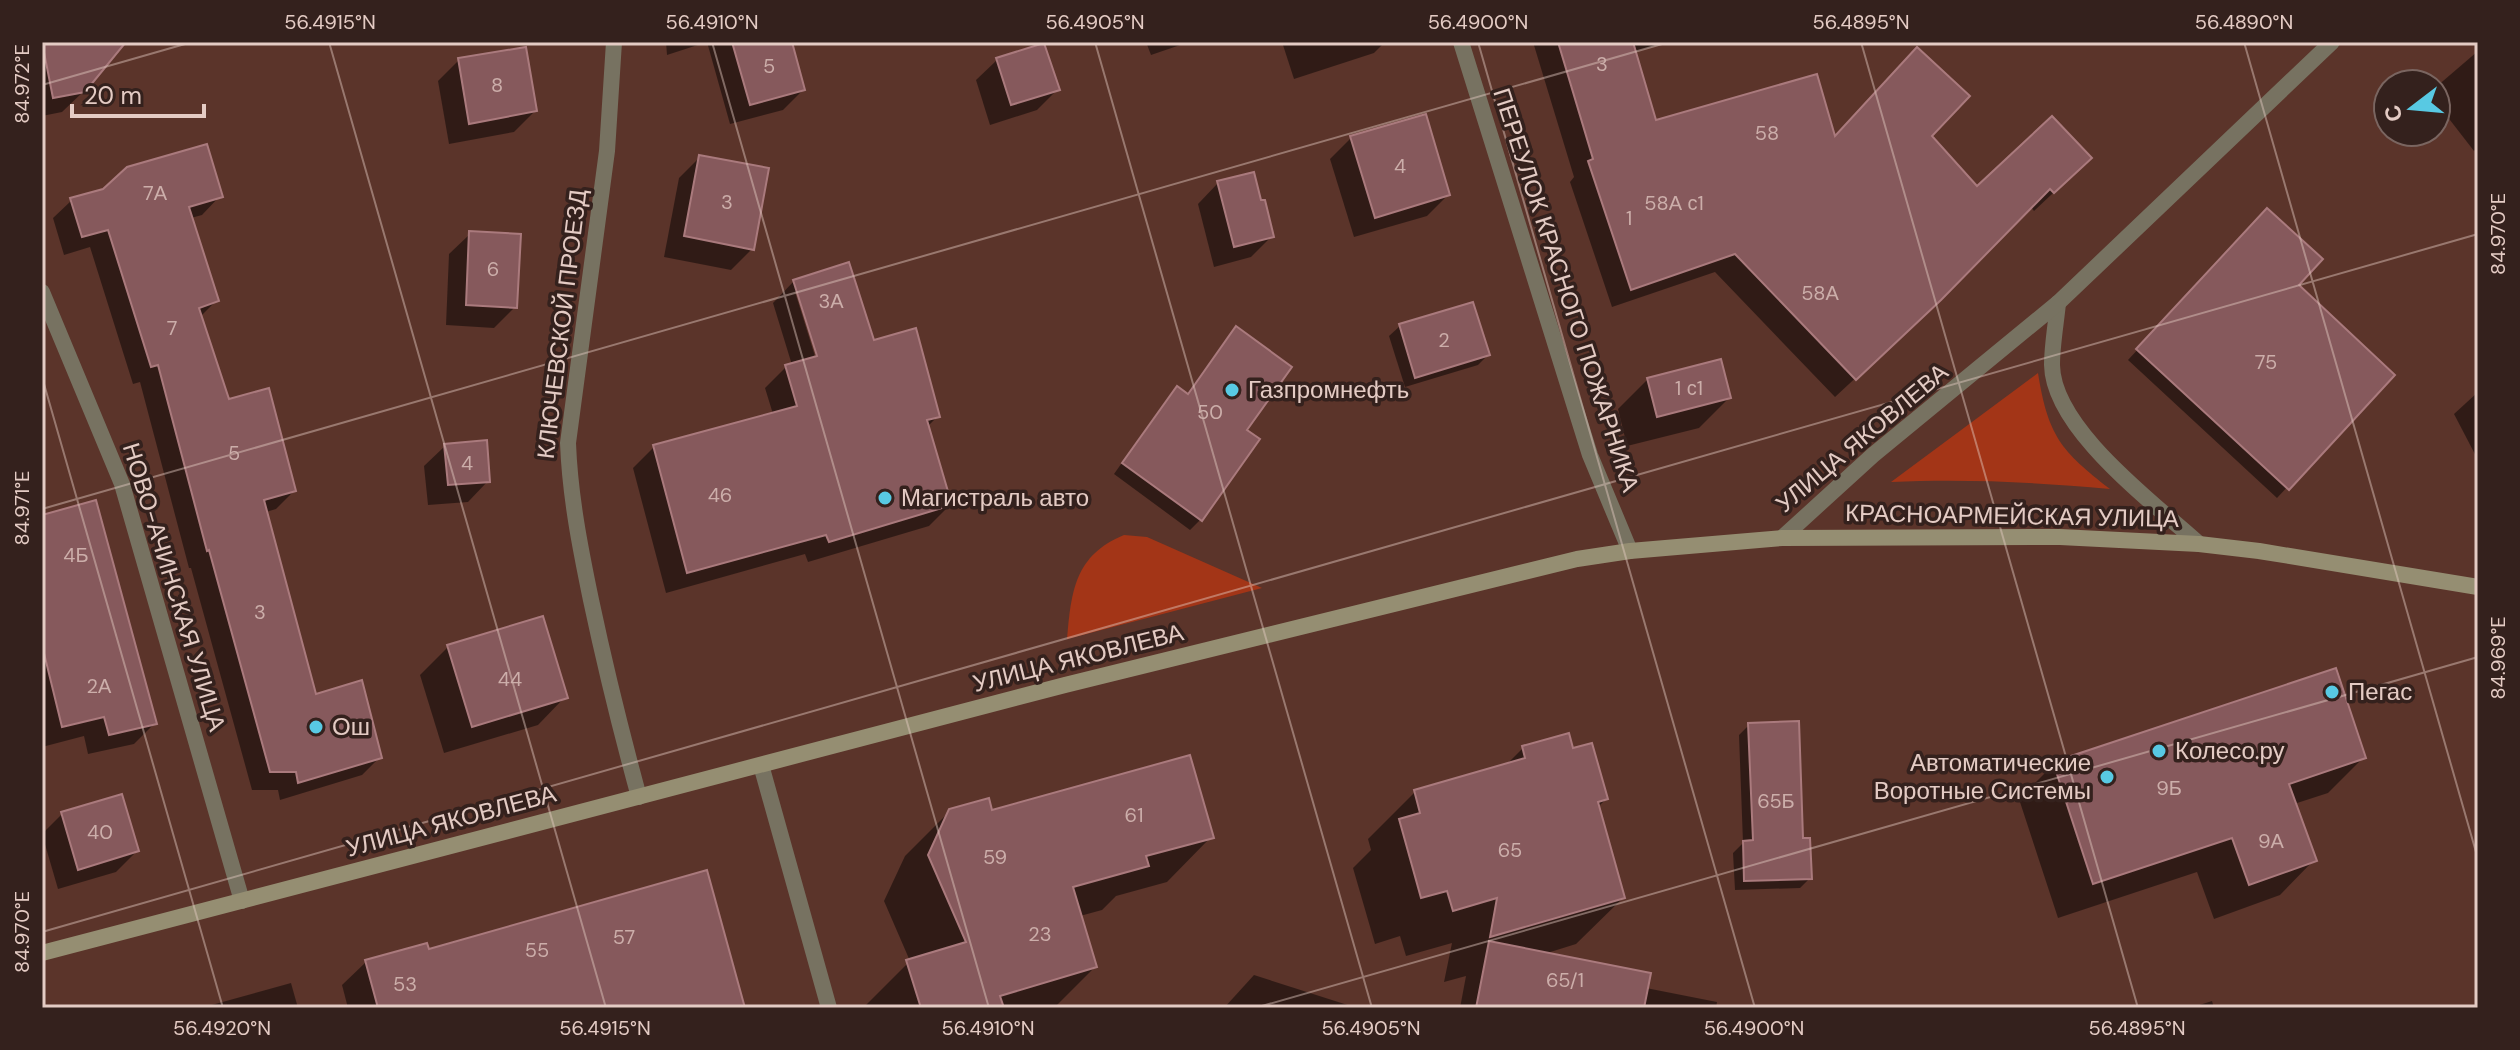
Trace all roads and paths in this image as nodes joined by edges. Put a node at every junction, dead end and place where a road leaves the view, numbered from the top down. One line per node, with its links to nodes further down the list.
1 (614, 42): 11 (street, КЛЮЧЕВСКОЙ ПРОЕЗД)
2 (1461, 42): 8 (street, ПЕРЕУЛОК КРАСНОГО ПОЖАРНИКА)
3 (2332, 42): 5 (street, УЛИЦА ЯКОВЛЕВА)
4 (42, 292): 12 (street, НОВО-АЧИНСКАЯ УЛИЦА)
5 (2058, 303): 6 (street, УЛИЦА ЯКОВЛЕВА); 7 (street)
6 (1782, 538): 7 (main road, КРАСНОАРМЕЙСКАЯ УЛИЦА); 8 (main road, УЛИЦА ЯКОВЛЕВА)
7 (2199, 544): 9 (main road, КРАСНОАРМЕЙСКАЯ УЛИЦА)
8 (1630, 551): 10 (main road, УЛИЦА ЯКОВЛЕВА)
9 (2478, 587)
10 (761, 765): 11 (main road, УЛИЦА ЯКОВЛЕВА); 14 (street)
11 (639, 797): 12 (main road, УЛИЦА ЯКОВЛЕВА)
12 (242, 901): 13 (main road, УЛИЦА ЯКОВЛЕВА)
13 (42, 953)
14 (829, 1008)

